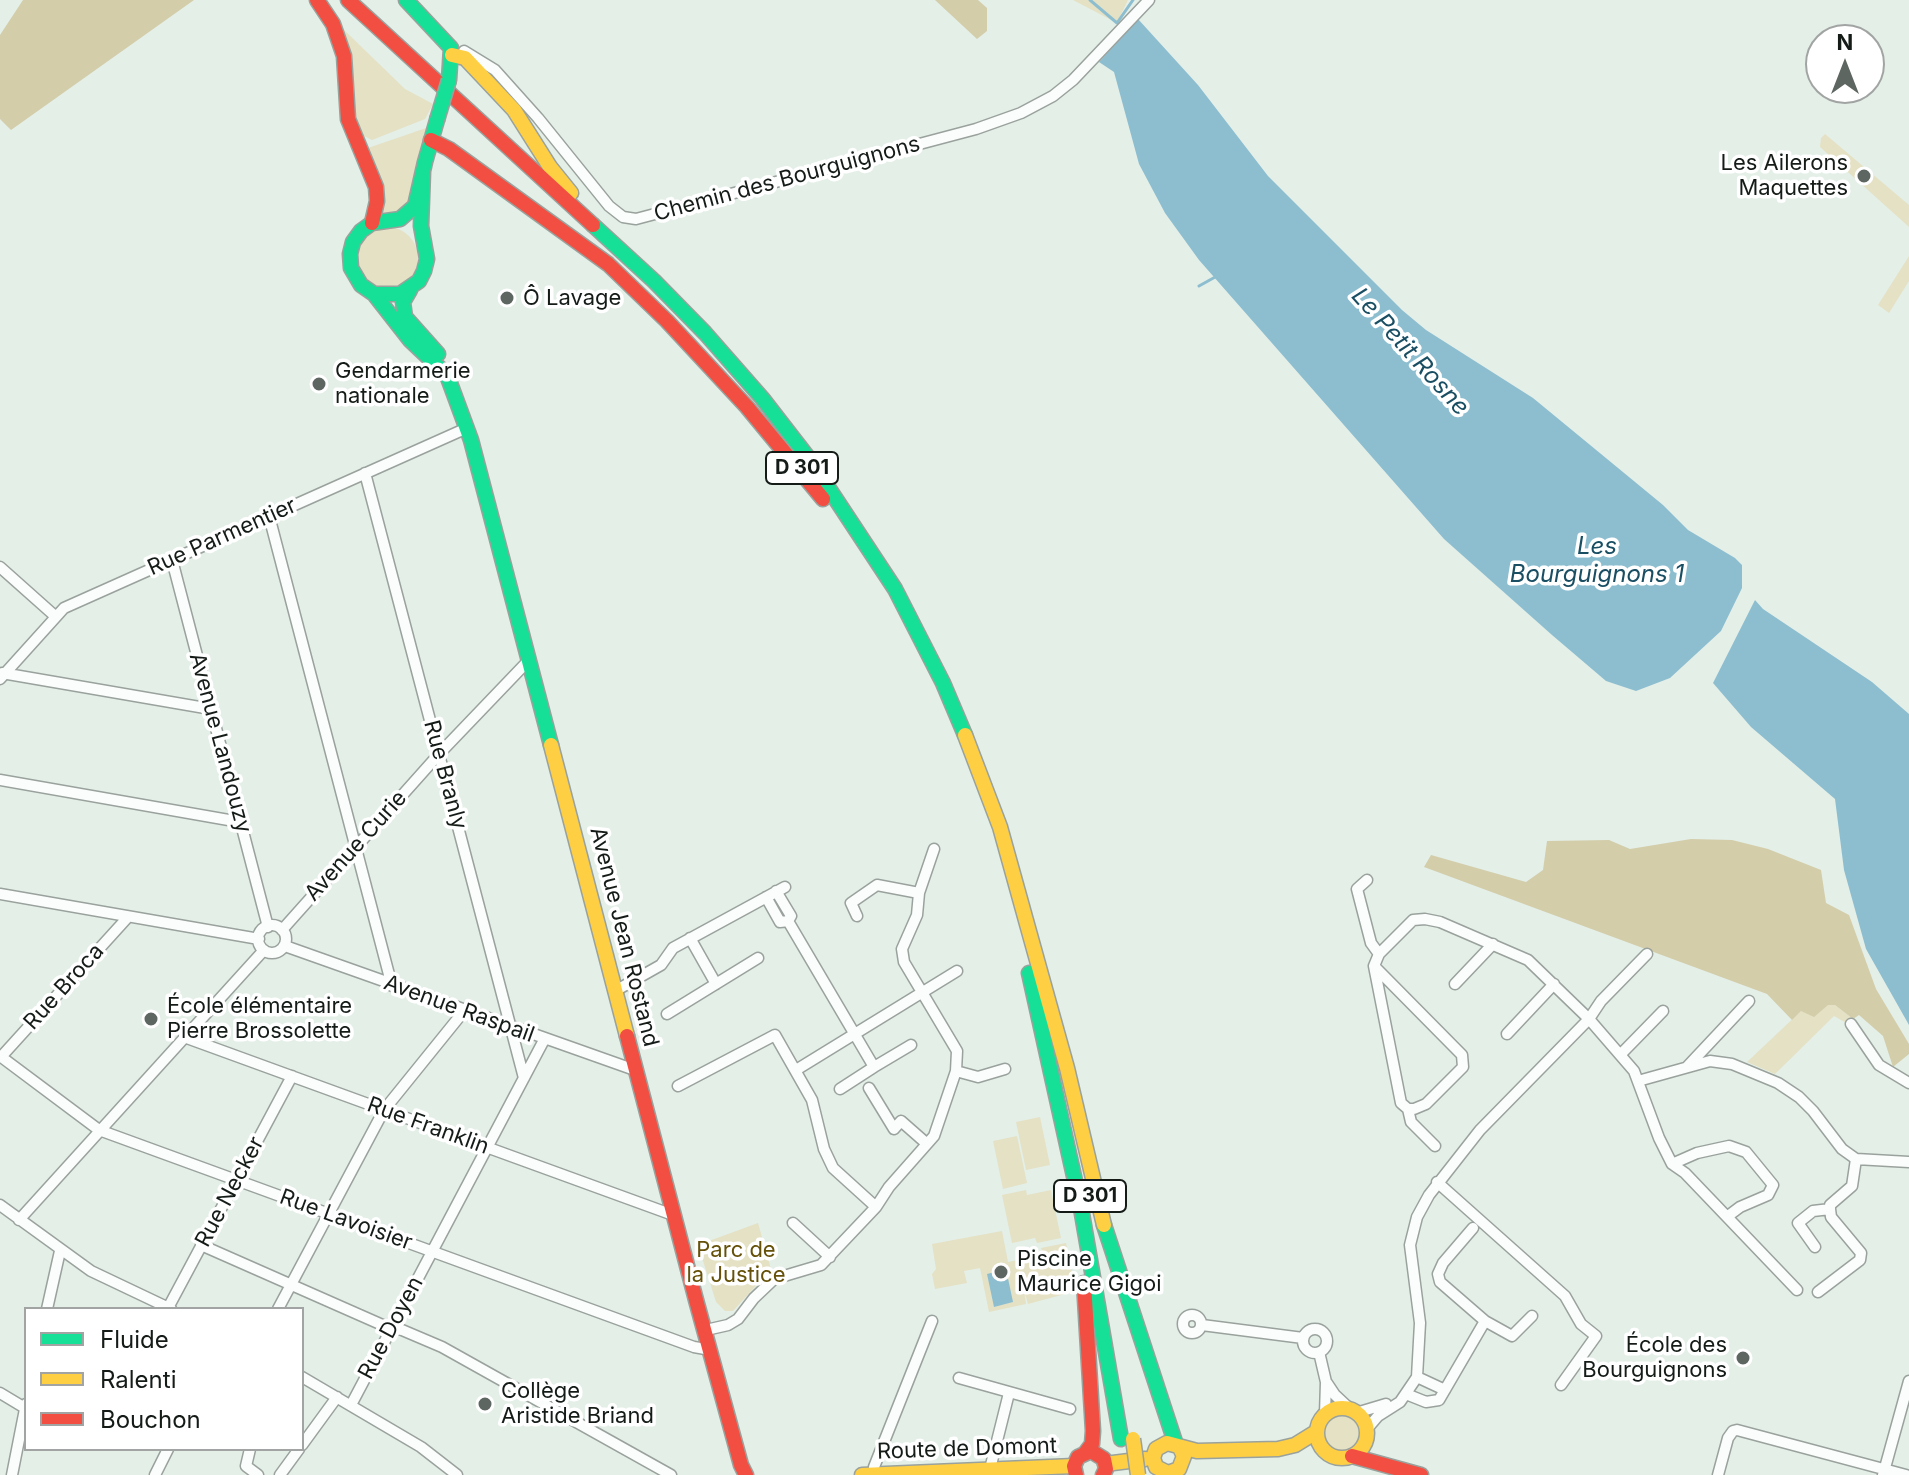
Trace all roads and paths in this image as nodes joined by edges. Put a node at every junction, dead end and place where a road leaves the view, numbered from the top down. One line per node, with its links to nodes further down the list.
1 (317, 0): 14 (main road)
2 (331, 0): 20 (main road, D 301)
3 (348, 0): 12 (main road, D 301)
4 (406, 0): 6 (main road)
5 (1149, 0): 9 (street, Chemin des Bourguignons)
6 (451, 52): 7 (main road); 8 (main road)
7 (480, 64): 8 (street); 9 (main road)
8 (449, 80): 10 (main road, bridge)
9 (532, 123): 12 (main road)
10 (431, 140): 11 (main road); 20 (main road)
11 (423, 171): 13 (main road); 15 (main road)
12 (580, 213): 47 (main road, D 301)
13 (393, 220): 14 (main road); 15 (main road)
14 (372, 223): 17 (main road)
15 (424, 243): 16 (main road)
16 (410, 289): 17 (main road); 18 (main road, Avenue Jean Rostand)
17 (374, 294): 18 (main road, Avenue Jean Rostand)
18 (466, 424): 19 (street, Rue Parmentier); 25 (main road, Avenue Jean Rostand)
19 (365, 473): 21 (street, Rue Parmentier); 28 (street, Rue Branly)
20 (823, 499): 82 (main road, D 301)
21 (269, 516): 22 (street, Rue Parmentier); 31 (street)
22 (172, 560): 24 (street, Rue Parmentier); 27 (street, Avenue Landouzy)
23 (0, 567): 24 (street)
24 (55, 616): 26 (street, Rue Parmentier)
25 (530, 659): 28 (street, Avenue Curie); 55 (main road, Avenue Jean Rostand)
26 (1, 675): 27 (street)
27 (211, 709): 30 (street, Avenue Landouzy)
28 (439, 754): 31 (street, Avenue Curie); 63 (street, Rue Branly)
29 (0, 780): 30 (street)
30 (240, 822): 38 (street, Avenue Landouzy)
31 (356, 848): 39 (street, Avenue Curie); 54 (street)
32 (934, 849): 34 (street)
33 (1367, 880): 45 (street)
34 (919, 893): 36 (street); 56 (street)
35 (0, 894): 37 (street)
36 (857, 916)
37 (128, 917): 41 (street); 70 (street, Rue Broca)
38 (268, 927): 39 (street); 41 (street)
39 (282, 930): 43 (street)
40 (690, 938): 51 (street); 55 (street); 64 (street)
41 (259, 939): 44 (street)
42 (1493, 944): 45 (street); 52 (street); 53 (street)
43 (285, 946): 44 (street); 54 (street, Avenue Raspail)
44 (264, 950): 66 (street)
45 (1379, 954): 49 (street)
46 (1647, 954): 61 (street)
47 (1036, 956): 145 (main road, D 301); 147 (main road)
48 (758, 958): 51 (street)
49 (1374, 966): 85 (street); 85 (street)
50 (957, 971): 56 (street)
51 (716, 984): 60 (street)
52 (1455, 984)
53 (1554, 984): 61 (street); 65 (street)
54 (392, 986): 58 (street, Avenue Raspail)
55 (615, 991): 74 (main road, Avenue Jean Rostand)
56 (923, 992): 64 (street); 76 (street)
57 (1749, 1001): 72 (street)
58 (464, 1011): 63 (street, Avenue Raspail); 86 (street)
59 (1663, 1011): 69 (street)
60 (667, 1014)
61 (1589, 1019): 69 (street); 95 (street)
62 (1851, 1024): 80 (street)
63 (511, 1027): 67 (street, Avenue Raspail); 78 (street, Rue Branly)
64 (855, 1034): 71 (street); 75 (street)
65 (1507, 1034)
66 (184, 1037): 77 (street, Rue Franklin); 87 (street)
67 (544, 1040): 74 (street, Avenue Raspail); 78 (street, Rue Doyen)
68 (911, 1045): 71 (street)
69 (1621, 1054): 79 (street)
70 (1, 1056): 87 (street, Rue Lavoisier)
71 (874, 1067): 84 (street)
72 (1686, 1068): 79 (street); 91 (street)
73 (1005, 1069): 76 (street)
74 (635, 1070): 100 (main road, Avenue Jean Rostand)
75 (796, 1070): 81 (street); 97 (street)
76 (956, 1071): 88 (street)
77 (292, 1076): 86 (street, Rue Franklin); 94 (street, Rue Necker)
78 (524, 1078): 90 (street, Rue Doyen)
79 (1638, 1081): 93 (street)
80 (1909, 1083)
81 (678, 1086)
82 (1055, 1086): 145 (main road, D 301); 152 (main road)
83 (869, 1088): 88 (street)
84 (840, 1089)
85 (1408, 1109): 89 (street)
86 (384, 1110): 90 (street, Rue Franklin); 99 (street)
87 (99, 1130): 94 (street, Rue Lavoisier); 102 (street)
88 (926, 1143): 97 (street)
89 (1435, 1146)
90 (488, 1147): 100 (street, Rue Franklin); 108 (street, Rue Doyen)
91 (1856, 1159): 92 (street); 98 (street)
92 (1909, 1162)
93 (1672, 1164): 101 (street); 101 (street)
94 (236, 1180): 99 (street, Rue Lavoisier); 105 (street, Rue Necker)
95 (1437, 1182): 126 (street); 131 (street)
96 (0, 1205): 102 (street)
97 (876, 1207): 109 (street)
98 (1830, 1209): 106 (street); 112 (street)
99 (330, 1214): 108 (street, Rue Lavoisier); 110 (street)
100 (673, 1215): 122 (main road, Avenue Jean Rostand)
101 (1728, 1216): 111 (street)
102 (19, 1220): 107 (street)
103 (793, 1223): 109 (street)
104 (1473, 1228): 119 (street)
105 (201, 1245): 110 (street); 115 (street, Rue Necker)
106 (1815, 1247)
107 (60, 1251): 113 (street); 114 (street)
108 (432, 1252): 121 (street, Rue Doyen); 124 (street, Rue Lavoisier)
109 (830, 1257): 122 (street)
110 (291, 1285): 116 (street); 121 (street)
111 (1797, 1290)
112 (1818, 1292)
113 (47, 1307)
114 (167, 1307)
115 (170, 1307)
116 (279, 1307)
117 (1532, 1316): 119 (street)
118 (932, 1321): 162 (street)
119 (1485, 1321): 132 (street)
120 (1202, 1325): 123 (street)
121 (392, 1328): 138 (street, Rue Doyen); 168 (street)
122 (706, 1330): 124 (main road, Avenue Jean Rostand)
123 (1303, 1338): 125 (street); 125 (street)
124 (711, 1350): 158 (main road, Avenue Jean Rostand)
125 (1319, 1352): 130 (street)
126 (1417, 1377): 132 (street); 135 (street)
127 (304, 1378): 136 (street)
128 (959, 1378): 134 (street)
129 (1909, 1381): 161 (street)
130 (1326, 1382): 140 (street); 141 (street)
131 (1561, 1385)
132 (1445, 1390): 135 (street)
133 (0, 1393): 137 (street)
134 (1009, 1393): 139 (street); 155 (street)
135 (1406, 1394): 140 (street); 144 (street)
136 (337, 1397): 138 (street); 146 (street)
137 (24, 1405)
138 (351, 1405): 167 (street)
139 (1070, 1409)
140 (1354, 1411): 141 (main road); 144 (main road)
141 (1325, 1414): 143 (main road)
142 (24, 1416): 163 (street)
143 (1316, 1432): 147 (main road); 148 (main road)
144 (1366, 1435): 153 (main road); 160 (main road)
145 (1127, 1439): 170 (main road, D 301); 171 (main road, D 301, bridge)
146 (304, 1443)
147 (1178, 1446): 154 (main road); 159 (main road)
148 (1323, 1450): 153 (main road); 159 (main road)
149 (167, 1451): 164 (street)
150 (250, 1451): 165 (street)
151 (298, 1451): 166 (street)
152 (1086, 1452): 156 (main road); 157 (main road)
153 (1352, 1456): 160 (main road)
154 (1153, 1458): 156 (main road); 159 (main road)
155 (990, 1469): 157 (main road, Route de Domont); 162 (main road, Route de Domont)
156 (1104, 1469)
157 (1075, 1471)
158 (742, 1472)
159 (1176, 1472)
160 (1391, 1472): 172 (main road)
161 (1884, 1472): 173 (street); 174 (street)
162 (874, 1474): 169 (main road, Route de Domont)
163 (12, 1475)
164 (155, 1475)
165 (258, 1475)
166 (280, 1475)
167 (457, 1475)
168 (671, 1475)
169 (862, 1475)
170 (1126, 1475)
171 (1138, 1475)
172 (1421, 1475)
173 (1718, 1475)
174 (1906, 1475)

